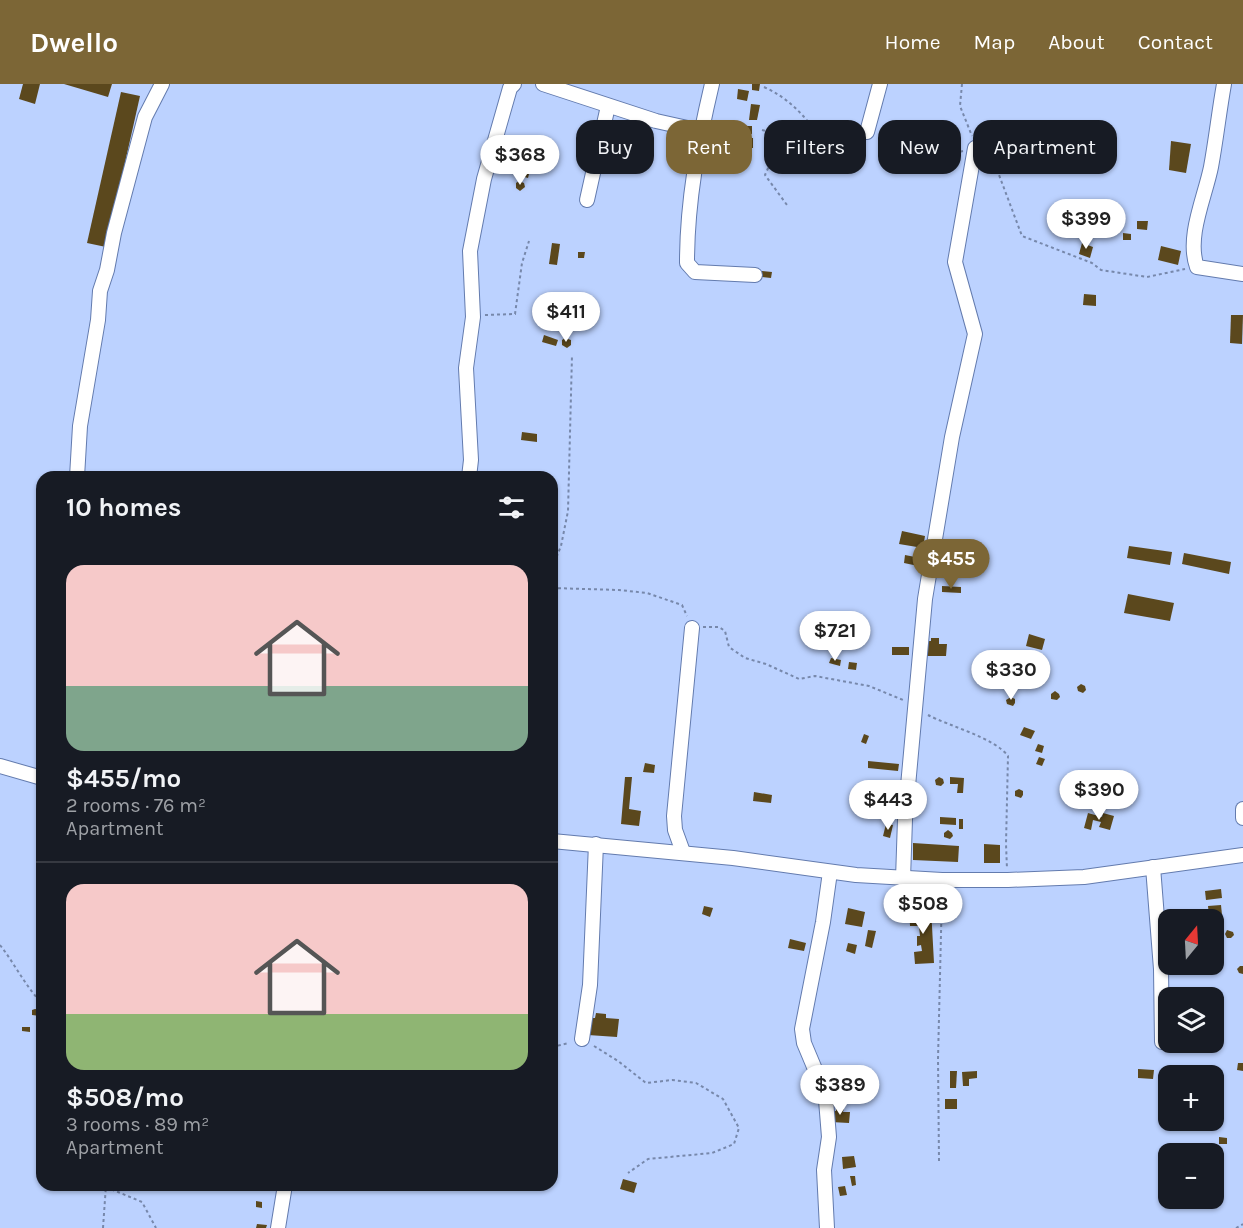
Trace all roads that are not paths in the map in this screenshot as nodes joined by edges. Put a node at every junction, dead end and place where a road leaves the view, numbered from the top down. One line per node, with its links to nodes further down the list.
1 (162, 84): 16 (street)
2 (514, 84): 17 (street)
3 (543, 84): 7 (street)
4 (712, 84): 8 (street)
5 (880, 84): 10 (street)
6 (1224, 84): 14 (street)
7 (608, 106): 9 (street); 13 (street)
8 (704, 120)
9 (666, 123)
10 (867, 132)
11 (973, 159): 29 (street)
12 (693, 174): 15 (street)
13 (587, 200)
14 (1243, 274)
15 (755, 275)
16 (77, 471)
17 (469, 471)
18 (692, 628): 25 (street)
19 (0, 766): 20 (street)
20 (36, 776)
21 (1243, 809): 22 (street)
22 (1243, 818)
23 (558, 841): 24 (street)
24 (596, 844): 25 (street); 31 (street)
25 (683, 852): 28 (street)
26 (1243, 855): 27 (street)
27 (1153, 867): 29 (street); 30 (street)
28 (830, 872): 29 (street); 34 (street)
29 (903, 879)
30 (1161, 987)
31 (582, 1039)
32 (284, 1191): 33 (street)
33 (278, 1228)
34 (827, 1228)

